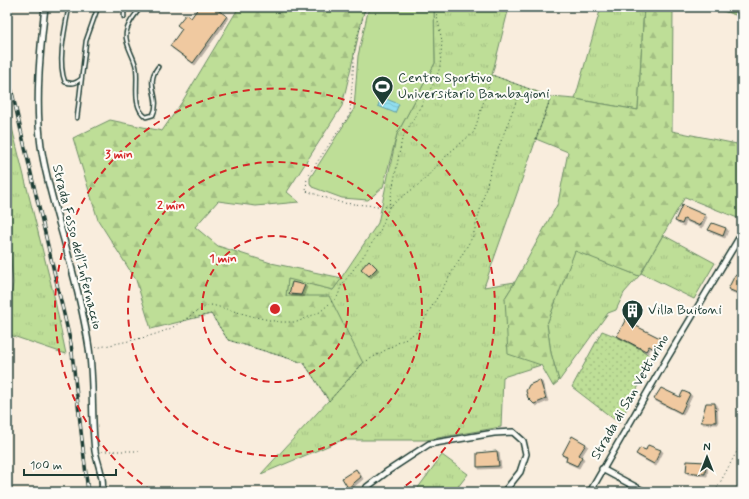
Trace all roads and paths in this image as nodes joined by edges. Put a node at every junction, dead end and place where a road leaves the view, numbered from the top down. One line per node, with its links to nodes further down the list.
1 (45, 7): 17 (street, Strada Fosso dell'Infernaccio)
2 (69, 7): 10 (lane)
3 (98, 7): 10 (lane)
4 (124, 7): 8 (lane)
5 (141, 7): 9 (lane)
6 (366, 7): 14 (path)
7 (435, 7): 14 (path)
8 (124, 17)
9 (158, 67)
10 (81, 79): 12 (lane)
11 (522, 86): 13 (path); 14 (path); 16 (path)
12 (77, 118)
13 (536, 139)
14 (389, 207): 16 (path)
15 (742, 233): 21 (street, Strada di San Vetturino)
16 (187, 319): 17 (path)
17 (89, 349): 19 (street, Strada Fosso dell'Infernaccio)
18 (742, 442): 27 (path)
19 (95, 451): 20 (path); 22 (street, Strada Fosso dell'Infernaccio)
20 (139, 451)
21 (602, 469): 25 (street, Strada di San Vetturino); 26 (street)
22 (101, 492)
23 (364, 492): 24 (street)
24 (504, 492)
25 (590, 492)
26 (645, 492)
27 (715, 492)

